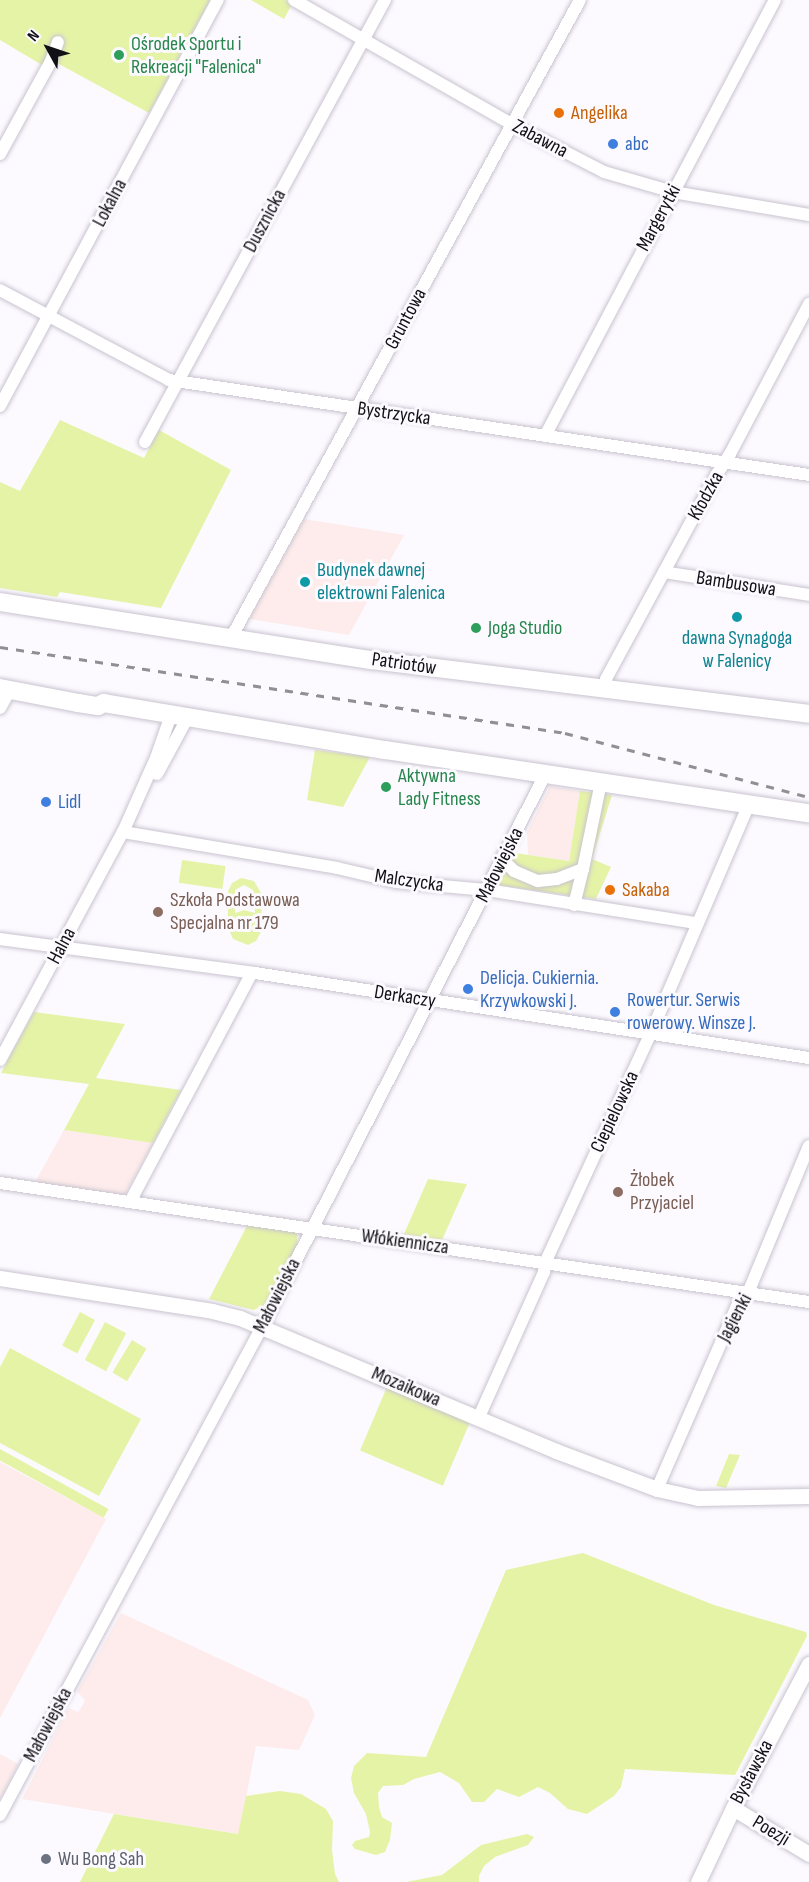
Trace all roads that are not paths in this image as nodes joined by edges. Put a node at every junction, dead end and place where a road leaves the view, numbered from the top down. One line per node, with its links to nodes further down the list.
1 (218, 0): 14 (street, Lokalna)
2 (294, 0): 6 (street, Zabawna)
3 (385, 0): 6 (street, Dusznicka)
4 (580, 0): 8 (street, Gruntowa)
5 (775, 0): 10 (street, Margerytki)
6 (364, 38): 8 (street, Zabawna); 15 (street, Dusznicka)
7 (58, 42): 9 (street)
8 (513, 125): 10 (street, Zabawna); 17 (street, Gruntowa)
9 (0, 154)
10 (673, 192): 11 (street, Zabawna); 18 (street, Margerytki)
11 (809, 215)
12 (0, 290): 14 (street, Bystrzycka)
13 (809, 304): 20 (street, Kłodzka)
14 (49, 317): 15 (street, Bystrzycka); 16 (street, Lokalna)
15 (178, 382): 17 (street, Bystrzycka); 19 (street, Dusznicka)
16 (0, 406)
17 (357, 409): 18 (street, Bystrzycka); 25 (street, Gruntowa)
18 (545, 436): 20 (street, Bystrzycka)
19 (145, 442)
20 (724, 463): 21 (street, Bystrzycka); 22 (street, Kłodzka)
21 (809, 476)
22 (663, 572): 23 (street, Bambusowa); 26 (street, Kłodzka)
23 (809, 595)
24 (0, 602): 25 (main road, Patriotów)
25 (231, 638): 26 (main road, Patriotów)
26 (604, 688): 29 (main road, Patriotów)
27 (11, 690): 28 (street); 30 (main road)
28 (0, 708)
29 (809, 714)
30 (179, 716): 31 (main road); 35 (street, Halna); 35 (street, Halna)
31 (546, 773): 32 (main road); 36 (street, Małowiejska)
32 (601, 782): 33 (main road); 37 (street)
33 (749, 804): 34 (main road); 40 (street, Ciepielowska)
34 (809, 813)
35 (123, 831): 38 (street, Malczycka); 42 (street, Halna)
36 (503, 860): 37 (street); 38 (street, Małowiejska)
37 (583, 869): 39 (street)
38 (487, 890): 39 (street, Malczycka); 44 (street, Małowiejska)
39 (574, 905): 40 (street, Malczycka)
40 (696, 923): 45 (street, Ciepielowska)
41 (0, 939): 42 (street, Derkaczy)
42 (61, 947): 43 (street, Derkaczy); 47 (street, Halna)
43 (252, 973): 44 (street, Derkaczy); 50 (street)
44 (431, 1000): 45 (street, Derkaczy); 51 (street, Małowiejska)
45 (650, 1035): 46 (street, Derkaczy); 52 (street, Ciepielowska)
46 (809, 1058)
47 (0, 1060)
48 (809, 1146): 54 (street, Jagienki)
49 (0, 1183): 50 (street, Włókiennicza)
50 (130, 1202): 51 (street, Włókiennicza)
51 (312, 1228): 52 (street, Włókiennicza); 56 (street, Małowiejska)
52 (545, 1263): 54 (street, Włókiennicza); 57 (street, Ciepielowska)
53 (0, 1278): 56 (street, Mozaikowa)
54 (748, 1293): 55 (street, Włókiennicza); 58 (street, Jagienki)
55 (809, 1302)
56 (263, 1325): 57 (street, Mozaikowa); 62 (street, Małowiejska)
57 (478, 1419): 58 (street, Mozaikowa)
58 (657, 1489): 59 (street, Mozaikowa)
59 (809, 1496)
60 (809, 1664): 61 (street, Bysławska)
61 (733, 1808): 63 (street, Poezji); 64 (street, Bysławska)
62 (0, 1815)
63 (809, 1854)
64 (698, 1882)

